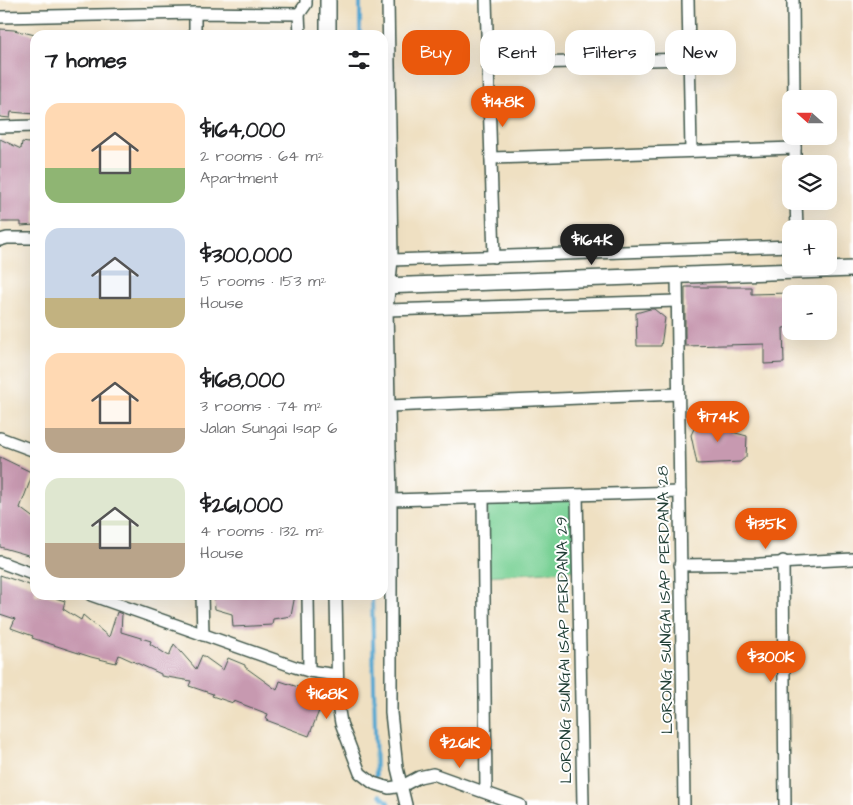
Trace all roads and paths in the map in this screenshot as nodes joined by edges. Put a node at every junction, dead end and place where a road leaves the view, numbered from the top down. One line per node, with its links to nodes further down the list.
1 (306, 0): 8 (street)
2 (328, 0): 12 (street)
3 (388, 0): 30 (street)
4 (486, 0): 13 (street)
5 (688, 0): 14 (street)
6 (793, 0): 19 (street)
7 (195, 13): 8 (street); 9 (street); 10 (street)
8 (299, 14): 11 (street)
9 (0, 17)
10 (195, 30)
11 (300, 30)
12 (328, 30)
13 (487, 30)
14 (689, 30)
15 (665, 60): 16 (street)
16 (555, 62)
17 (488, 75): 25 (street)
18 (689, 75): 23 (street)
19 (794, 90)
20 (30, 126): 21 (street)
21 (0, 127)
22 (795, 148): 23 (street); 24 (street)
23 (691, 151): 25 (street)
24 (795, 155)
25 (491, 158): 29 (street)
26 (30, 238): 27 (street)
27 (0, 240)
28 (782, 246): 29 (street)
29 (494, 256): 30 (street)
30 (392, 260): 35 (street)
31 (837, 269): 32 (street)
32 (853, 269)
33 (782, 270): 34 (street)
34 (676, 274): 36 (street); 37 (street, LORONG SUNGAI ISAP PERDANA 28)
35 (388, 277)
36 (388, 286)
37 (677, 301): 38 (street); 40 (street, LORONG SUNGAI ISAP PERDANA 28)
38 (388, 310)
39 (388, 358): 41 (street)
40 (678, 394): 41 (street); 44 (street, LORONG SUNGAI ISAP PERDANA 28)
41 (390, 406): 47 (street)
42 (0, 438): 43 (street)
43 (30, 449)
44 (680, 492): 45 (street); 51 (street, LORONG SUNGAI ISAP PERDANA 28)
45 (578, 495): 46 (street); 64 (street, LORONG SUNGAI ISAP PERDANA 29)
46 (483, 498): 47 (street); 61 (street)
47 (391, 500): 60 (street)
48 (853, 559): 49 (street)
49 (782, 561): 51 (street); 66 (street)
50 (0, 562): 52 (street)
51 (680, 565): 65 (street, LORONG SUNGAI ISAP PERDANA 28)
52 (30, 573)
53 (105, 600): 57 (street)
54 (202, 600): 57 (street)
55 (308, 600): 58 (street)
56 (336, 600): 59 (street)
57 (203, 635): 58 (street)
58 (309, 671): 59 (street)
59 (337, 675): 60 (street)
60 (402, 786): 61 (street); 62 (street)
61 (486, 792): 63 (street)
62 (406, 805)
63 (520, 805)
64 (582, 805)
65 (684, 805)
66 (785, 805)

